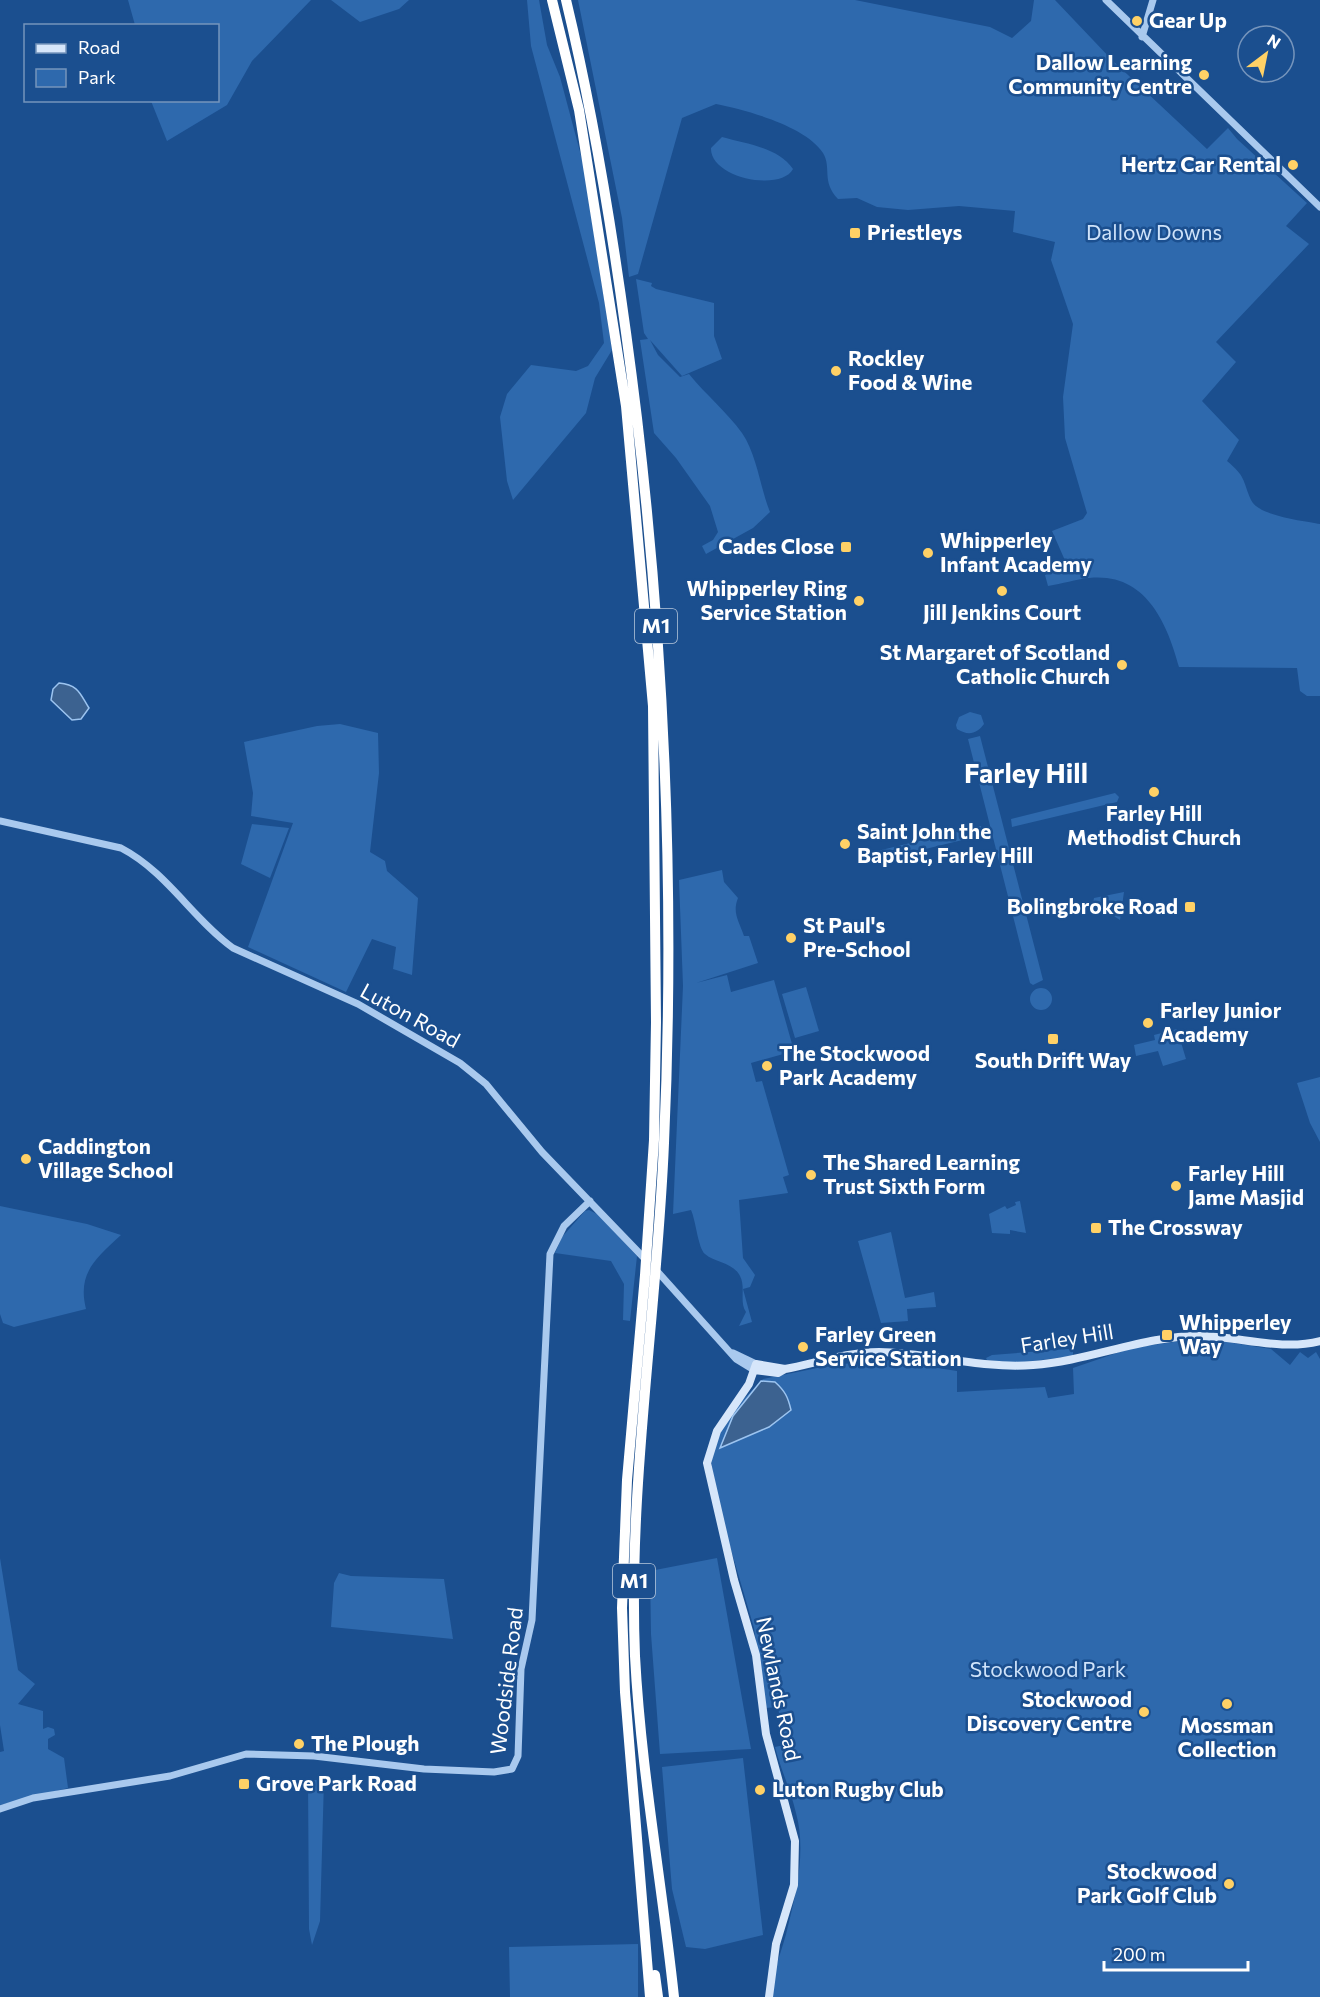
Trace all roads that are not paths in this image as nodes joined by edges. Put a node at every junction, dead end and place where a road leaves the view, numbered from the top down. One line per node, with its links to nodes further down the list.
1 (552, 0): 14 (highway, M1)
2 (566, 0): 16 (highway, M1)
3 (1106, 0): 5 (street)
4 (1153, 0): 5 (street)
5 (1142, 37): 6 (street)
6 (1320, 207)
7 (0, 821): 8 (street, Luton Road)
8 (591, 1201): 10 (street, Luton Road); 15 (street, Woodside Road)
9 (1320, 1341): 11 (main road, Farley Hill)
10 (755, 1367): 11 (main road, Farley Hill); 12 (main road, Farley Hill); 13 (main road, Newlands Road)
11 (785, 1369): 12 (main road, Farley Hill)
12 (768, 1373): 13 (main road)
13 (749, 1384): 19 (main road, Newlands Road)
14 (633, 1778): 17 (highway); 18 (highway, M1)
15 (0, 1809)
16 (674, 1994)
17 (650, 1997)
18 (657, 1997)
19 (769, 1997)

